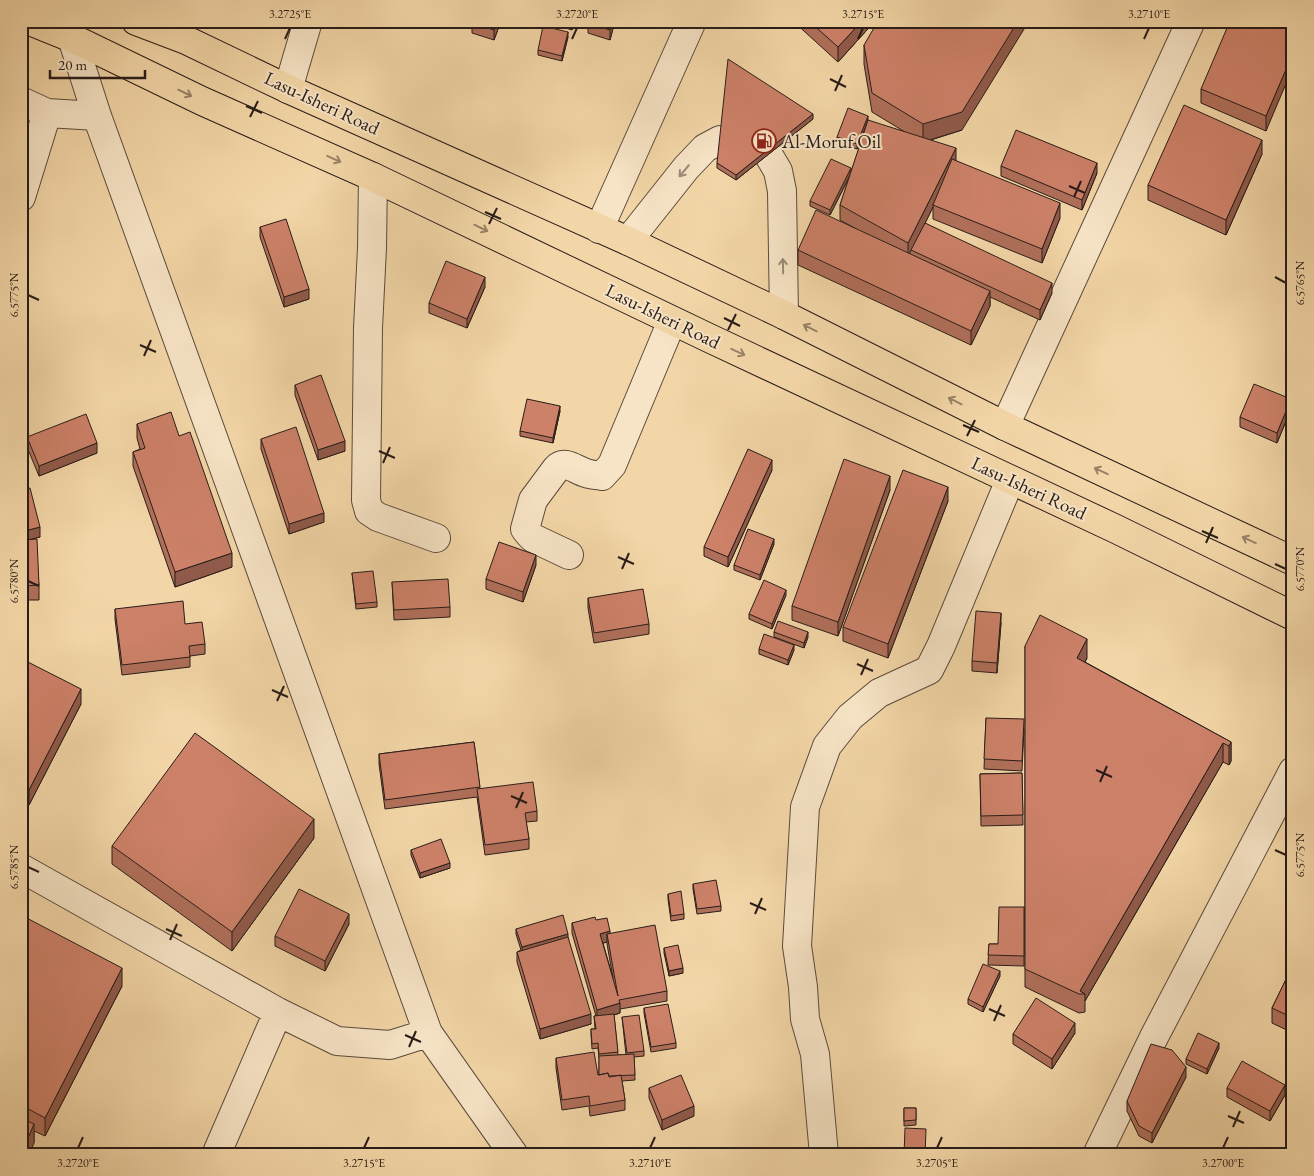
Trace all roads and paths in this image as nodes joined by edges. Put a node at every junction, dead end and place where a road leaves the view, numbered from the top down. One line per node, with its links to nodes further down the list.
1 (30, 21): 7 (main road, Lasu-Isheri Road)
2 (136, 21): 6 (main road, Lasu-Isheri Road)
3 (308, 21): 8 (street)
4 (692, 21): 16 (street)
5 (1191, 21): 20 (street)
6 (184, 31): 8 (main road, Lasu-Isheri Road)
7 (72, 38): 11 (street); 14 (main road, Lasu-Isheri Road, one-way to 14)
8 (288, 89): 16 (main road, Lasu-Isheri Road)
9 (21, 101): 10 (street)
10 (47, 113): 11 (street); 15 (street)
11 (97, 116): 29 (street)
12 (720, 140): 17 (street, one-way to 17)
13 (768, 154): 18 (street, one-way to 13)
14 (374, 177): 19 (main road, Lasu-Isheri Road, one-way to 19); 22 (street)
15 (21, 198)
16 (600, 229): 17 (main road, Lasu-Isheri Road)
17 (628, 241): 18 (main road, Lasu-Isheri Road)
18 (784, 315): 20 (main road, Lasu-Isheri Road, one-way to 18)
19 (672, 321): 21 (main road, Lasu-Isheri Road, one-way to 21); 23 (street)
20 (1005, 426): 24 (main road, Lasu-Isheri Road, one-way to 20)
21 (1010, 480): 25 (main road, Lasu-Isheri Road); 32 (street)
22 (436, 538)
23 (569, 555)
24 (1293, 561)
25 (1293, 616)
26 (1293, 770): 33 (street)
27 (21, 868): 28 (street)
28 (278, 1012): 29 (street); 30 (street)
29 (428, 1033): 31 (street)
30 (216, 1155)
31 (514, 1155)
32 (824, 1155)
33 (1097, 1155)

